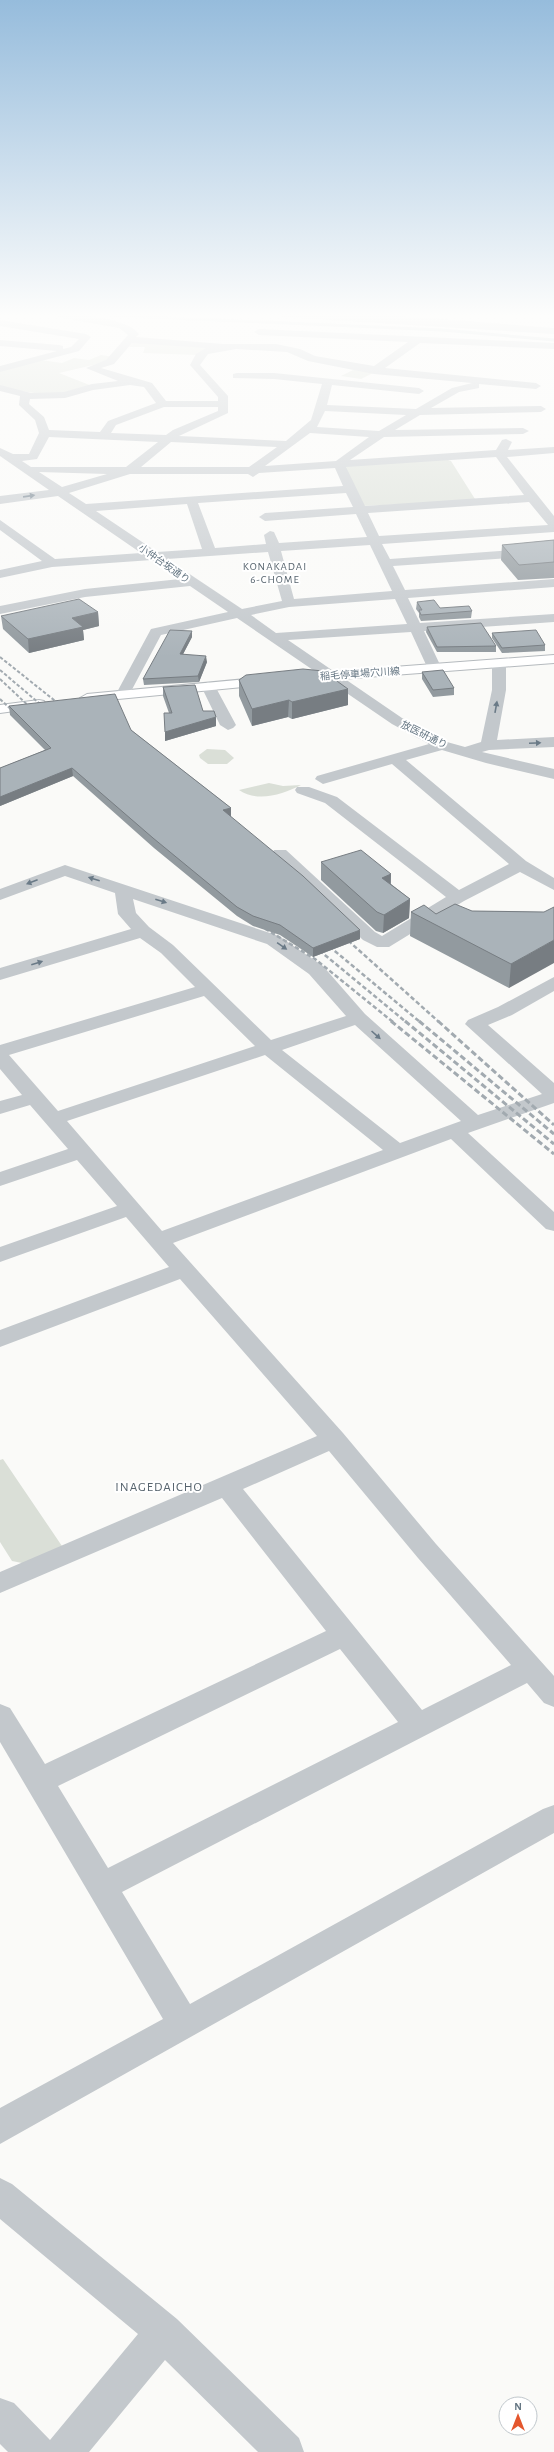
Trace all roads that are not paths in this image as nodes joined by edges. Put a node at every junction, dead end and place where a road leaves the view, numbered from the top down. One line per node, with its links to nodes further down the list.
1 (44, 428): 8 (street)
2 (108, 428): 10 (street)
3 (186, 428): 11 (street)
4 (390, 428): 9 (street)
5 (473, 428): 9 (street)
6 (525, 428): 14 (street)
7 (307, 430): 9 (street); 12 (street)
8 (45, 432): 10 (street); 16 (street)
9 (381, 434): 18 (street)
10 (104, 435): 11 (street)
11 (170, 438): 12 (street); 17 (street)
12 (285, 444): 19 (street)
13 (554, 450): 14 (street)
14 (500, 453): 18 (street); 25 (street)
15 (5, 455): 16 (street); 20 (street, 小仲台坂通り)
16 (33, 457): 17 (street)
17 (145, 460): 21 (street)
18 (339, 464): 19 (street); 22 (street)
19 (252, 470): 21 (street); 24 (street)
20 (29, 471): 21 (street); 23 (street, 小仲台坂通り)
21 (129, 471): 23 (street)
22 (351, 489): 24 (street); 29 (street)
23 (59, 492): 26 (street, one-way to 23); 28 (street, 小仲台坂通り)
24 (259, 496): 27 (street); 30 (street)
25 (533, 498): 29 (street); 32 (street)
26 (0, 500)
27 (192, 500): 28 (street); 39 (street)
28 (83, 508): 40 (street, 小仲台坂通り)
29 (361, 510): 30 (street); 36 (street)
30 (265, 517): 37 (street)
31 (0, 524): 34 (street)
32 (554, 524)
33 (554, 528): 36 (street)
34 (18, 538): 35 (street); 41 (street)
35 (0, 541)
36 (375, 541): 37 (street); 42 (street)
37 (274, 548): 39 (street); 47 (street)
38 (554, 551): 42 (street)
39 (210, 552): 40 (street)
40 (153, 556): 41 (street); 44 (street, 小仲台坂通り)
41 (52, 563): 43 (street)
42 (385, 564): 46 (street)
43 (0, 574)
44 (191, 582): 48 (street); 49 (street, 小仲台坂通り)
45 (554, 583): 46 (street)
46 (400, 594): 47 (street); 51 (street)
47 (289, 603): 49 (street)
48 (0, 610)
49 (239, 615): 52 (street, 小仲台坂通り); 58 (street)
50 (554, 618): 51 (street)
51 (415, 627): 52 (street); 55 (street)
52 (273, 637): 56 (street, 小仲台坂通り)
53 (554, 659): 54 (main road, 稲毛停車場穴川線)
54 (499, 664): 55 (main road, 稲毛停車場穴川線); 65 (street, one-way to 54)
55 (435, 669): 56 (main road, 稲毛停車場穴川線)
56 (329, 676): 57 (main road, 稲毛停車場穴川線); 64 (street, 放医研通り)
57 (208, 686): 58 (main road, 稲毛停車場穴川線); 62 (street)
58 (123, 694): 59 (main road, 稲毛停車場穴川線)
59 (72, 699)
60 (52, 702): 61 (main road)
61 (0, 709)
62 (228, 725)
63 (554, 742): 65 (street, one-way to 63)
64 (442, 745): 66 (street, 放医研通り); 67 (street)
65 (488, 745): 66 (street)
66 (465, 752): 68 (street, 放医研通り)
67 (397, 760): 69 (street); 72 (street)
68 (554, 774)
69 (323, 779)
70 (303, 790): 76 (street)
71 (280, 854): 76 (street)
72 (520, 865): 73 (street); 76 (street)
73 (554, 885)
74 (123, 889): 75 (street, one-way to 75); 77 (street); 81 (street, one-way to 81)
75 (0, 895)
76 (458, 897)
77 (143, 931): 78 (street, one-way to 77); 80 (street)
78 (0, 974)
79 (554, 983): 85 (street)
80 (208, 989): 82 (street); 83 (street)
81 (358, 1018): 82 (street); 89 (street, one-way to 89)
82 (268, 1048): 88 (street); 92 (street)
83 (0, 1050)
84 (0, 1057): 86 (street)
85 (554, 1095): 89 (street)
86 (35, 1097): 87 (street); 88 (street)
87 (0, 1108)
88 (54, 1119): 91 (street)
89 (475, 1123): 90 (street)
90 (454, 1131): 92 (street); 95 (street)
91 (82, 1151): 93 (street); 94 (street)
92 (398, 1152): 96 (street)
93 (0, 1179)
94 (131, 1208): 96 (street); 97 (street)
95 (554, 1224)
96 (159, 1240): 98 (street)
97 (0, 1255)
98 (185, 1269): 99 (street); 100 (street)
99 (0, 1339)
100 (334, 1439): 101 (street); 104 (street)
101 (227, 1486): 102 (street); 103 (street)
102 (0, 1583)
103 (345, 1634): 107 (street); 108 (street)
104 (531, 1668): 105 (street); 107 (street)
105 (554, 1695)
106 (1, 1720): 108 (street)
107 (417, 1725): 110 (street)
108 (39, 1781): 110 (street)
109 (554, 1818): 111 (street)
110 (101, 1887): 111 (street)
111 (184, 2024): 112 (street)
112 (0, 2127)
113 (0, 2196): 114 (street)
114 (164, 2332): 117 (street); 118 (street)
115 (0, 2417): 116 (street)
116 (35, 2452)
117 (64, 2452)
118 (285, 2452)

